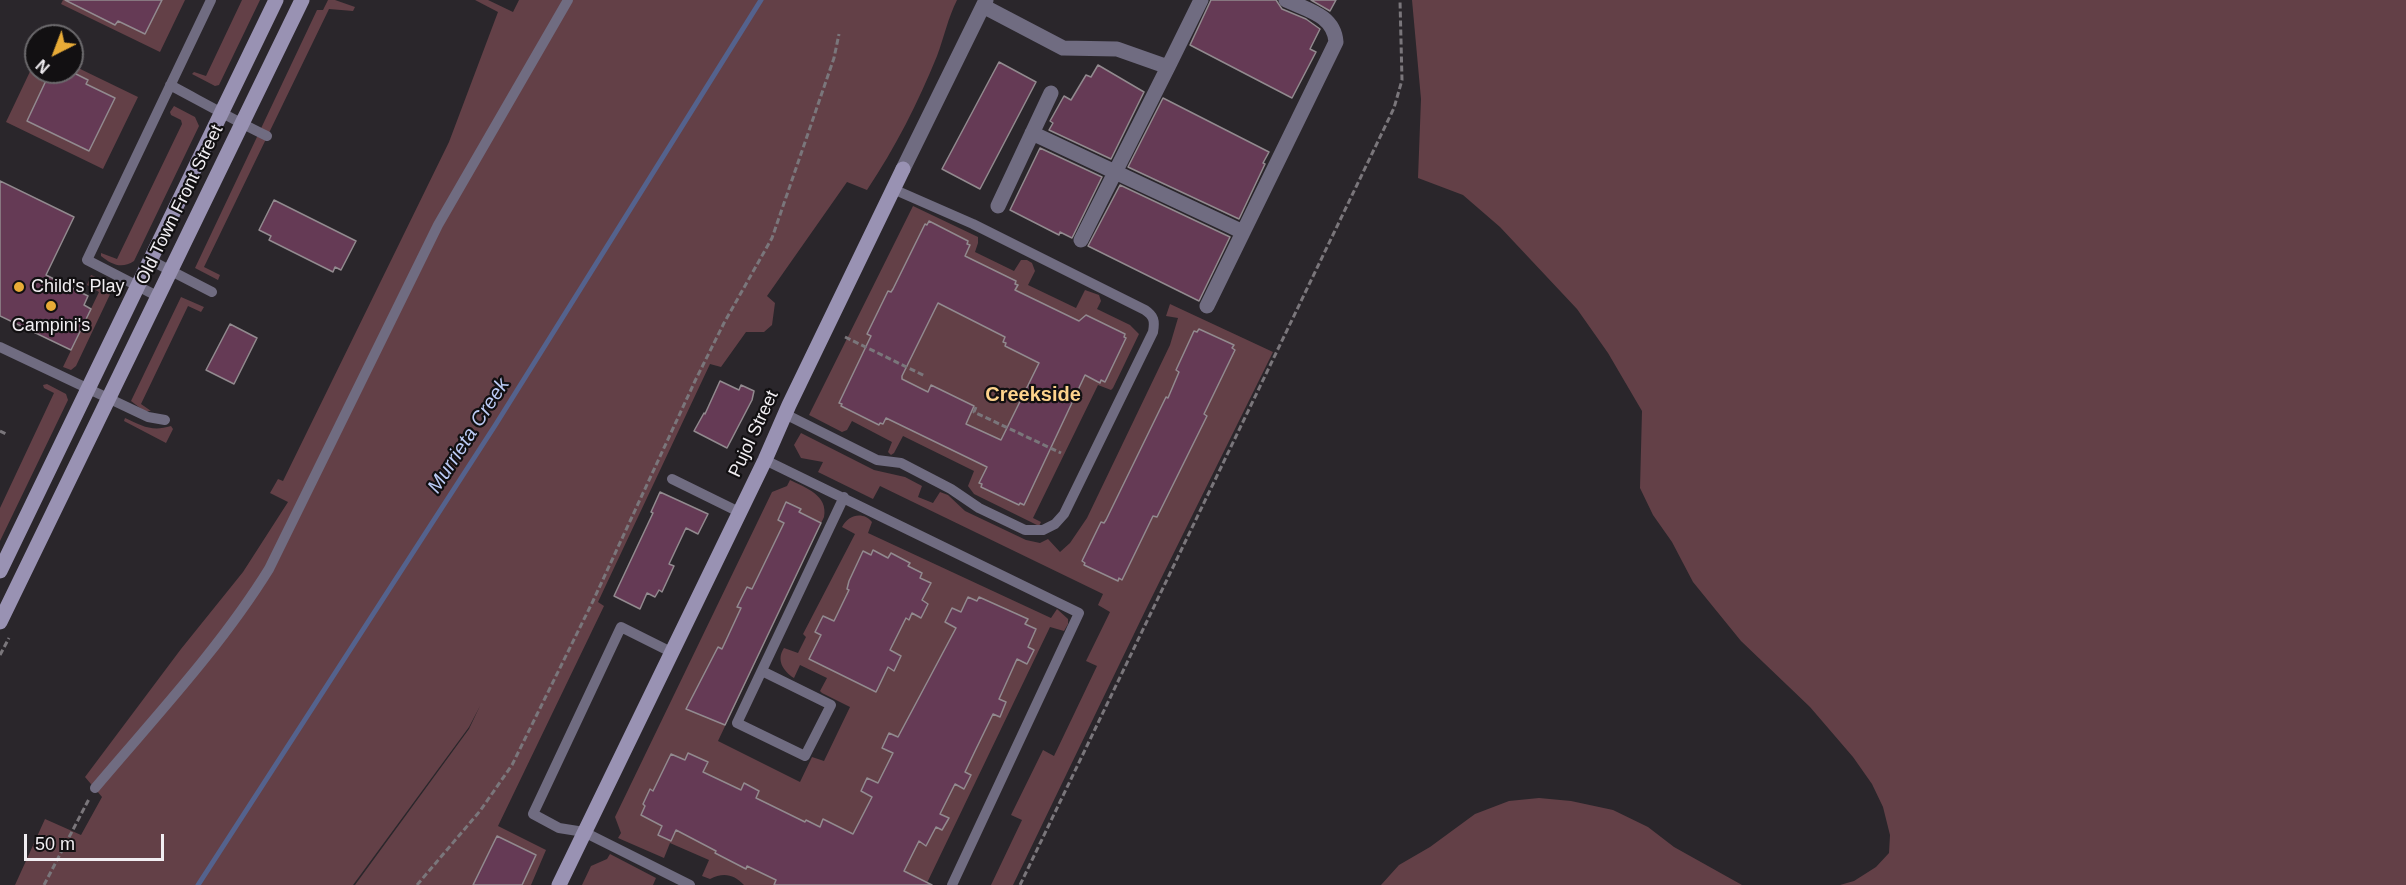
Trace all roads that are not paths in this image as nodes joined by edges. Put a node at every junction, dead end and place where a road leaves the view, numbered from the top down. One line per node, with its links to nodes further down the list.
1 (211, 0): 9 (lane)
2 (276, 0): 11 (main road, Old Town Front Street)
3 (302, 0): 12 (main road, Old Town Front Street)
4 (568, 0): 40 (lane)
5 (1201, 0): 8 (street)
6 (1286, 0): 19 (street)
7 (984, 3): 8 (street); 15 (street, Pujol Street)
8 (1168, 67): 16 (street)
9 (170, 85): 11 (lane); 23 (lane)
10 (1051, 93): 13 (street)
11 (221, 114): 12 (lane); 21 (main road, Old Town Front Street)
12 (242, 124): 14 (lane); 22 (main road, Old Town Front Street)
13 (1032, 134): 16 (street); 18 (street)
14 (267, 136)
15 (903, 169): 17 (main road, Pujol Street)
16 (1115, 172): 19 (street); 20 (street)
17 (893, 189): 30 (main road, Pujol Street); 30 (lane)
18 (998, 206)
19 (1243, 232): 26 (street)
20 (1081, 240)
21 (150, 260): 22 (lane); 23 (main road, Old Town Front Street)
22 (170, 270): 24 (lane); 25 (main road, Old Town Front Street)
23 (138, 286): 25 (lane); 28 (main road, Old Town Front Street)
24 (212, 292)
25 (157, 296): 29 (main road, Old Town Front Street)
26 (1207, 306)
27 (0, 347): 28 (lane)
28 (88, 389): 29 (lane); 36 (main road, Old Town Front Street)
29 (107, 398): 31 (lane); 37 (main road, Old Town Front Street)
30 (785, 414): 32 (main road, Pujol Street)
31 (165, 420)
32 (765, 460): 34 (lane); 35 (main road, Pujol Street)
33 (672, 479): 35 (lane)
34 (844, 497): 39 (lane); 44 (lane)
35 (740, 512): 38 (main road, Pujol Street)
36 (0, 571)
37 (0, 622)
38 (671, 652): 41 (main road, Pujol Street); 41 (lane)
39 (762, 671): 39 (lane)
40 (94, 788)
41 (584, 832): 42 (main road, Pujol Street); 43 (lane)
42 (558, 885)
43 (690, 885)
44 (952, 885)

